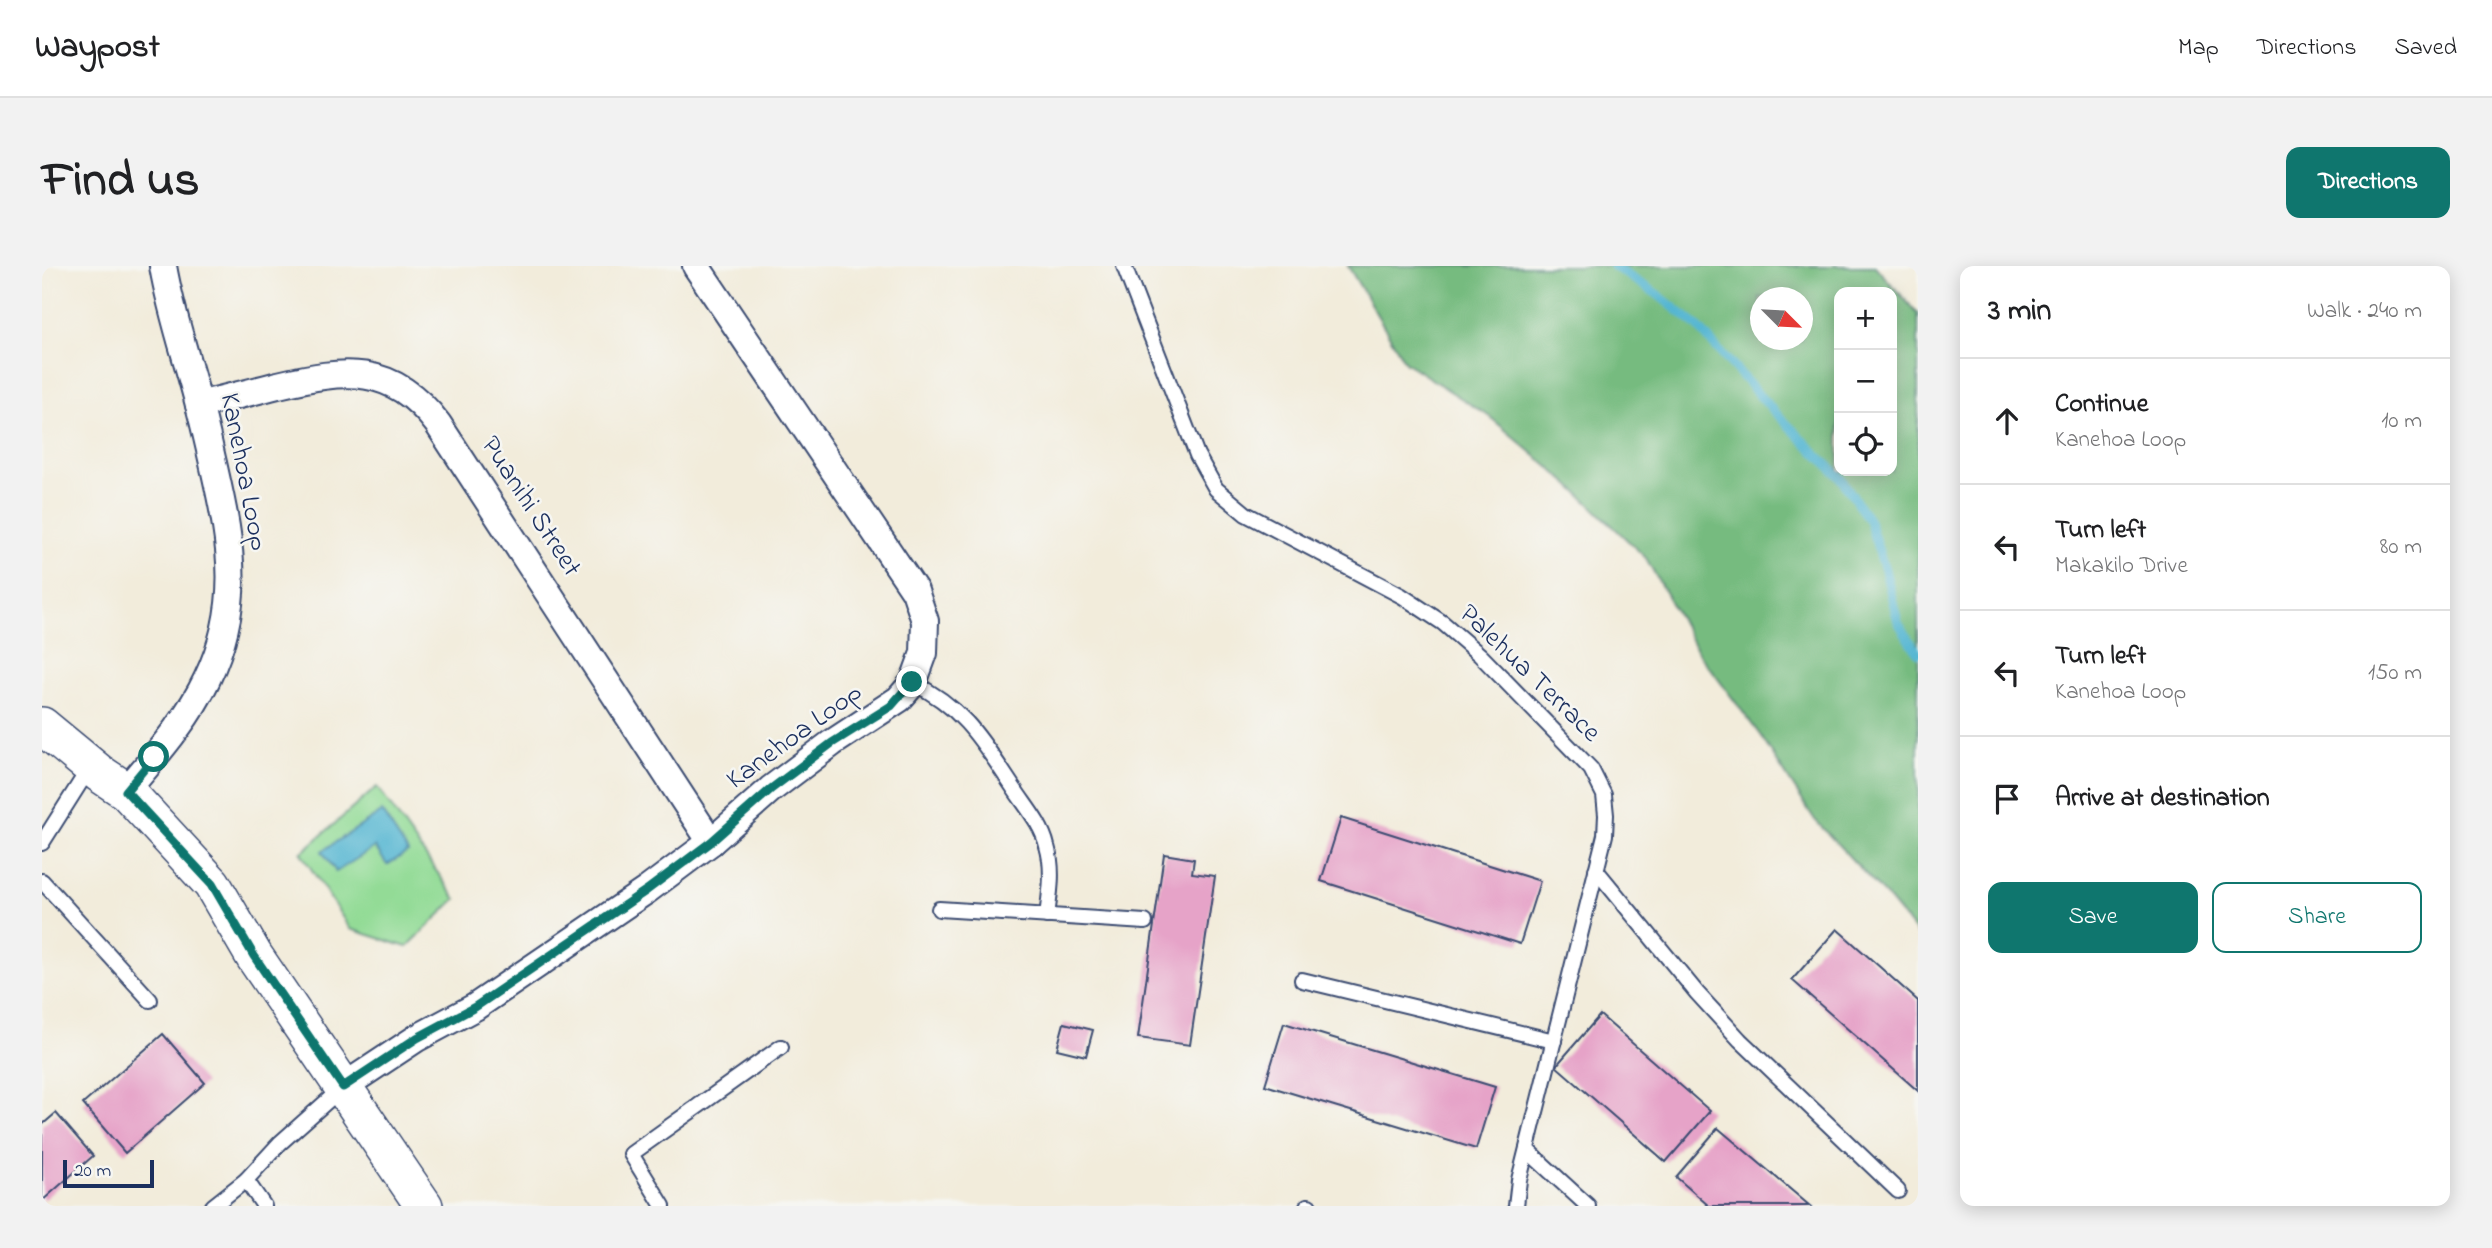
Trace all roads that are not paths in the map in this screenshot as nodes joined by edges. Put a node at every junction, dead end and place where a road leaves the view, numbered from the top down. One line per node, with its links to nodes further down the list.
1 (163, 266): 4 (street, Kanehoa Loop)
2 (696, 266): 5 (street, Kanehoa Loop)
3 (1124, 266): 11 (lane, Palehua Terrace)
4 (199, 405): 8 (street, Kanehoa Loop); 9 (street, Puanihi Street)
5 (912, 682): 9 (street, Kanehoa Loop); 14 (lane)
6 (42, 726): 7 (main road)
7 (92, 765): 8 (main road); 10 (lane)
8 (126, 791): 20 (main road)
9 (711, 842): 20 (street, Kanehoa Loop)
10 (42, 843)
11 (1596, 870): 18 (lane, Palehua Terrace); 23 (lane)
12 (42, 880): 17 (lane)
13 (939, 909): 14 (lane)
14 (1048, 916): 15 (lane)
15 (1145, 922)
16 (1302, 980): 18 (lane)
17 (150, 1000)
18 (1554, 1041): 21 (lane, Palehua Terrace)
19 (781, 1047): 27 (lane)
20 (343, 1087): 22 (lane); 26 (main road)
21 (1527, 1150): 28 (lane, Palehua Terrace); 29 (lane)
22 (246, 1180): 24 (lane); 25 (lane)
23 (1898, 1191)
24 (213, 1206)
25 (264, 1206)
26 (424, 1206)
27 (663, 1206)
28 (1517, 1206)
29 (1588, 1206)

